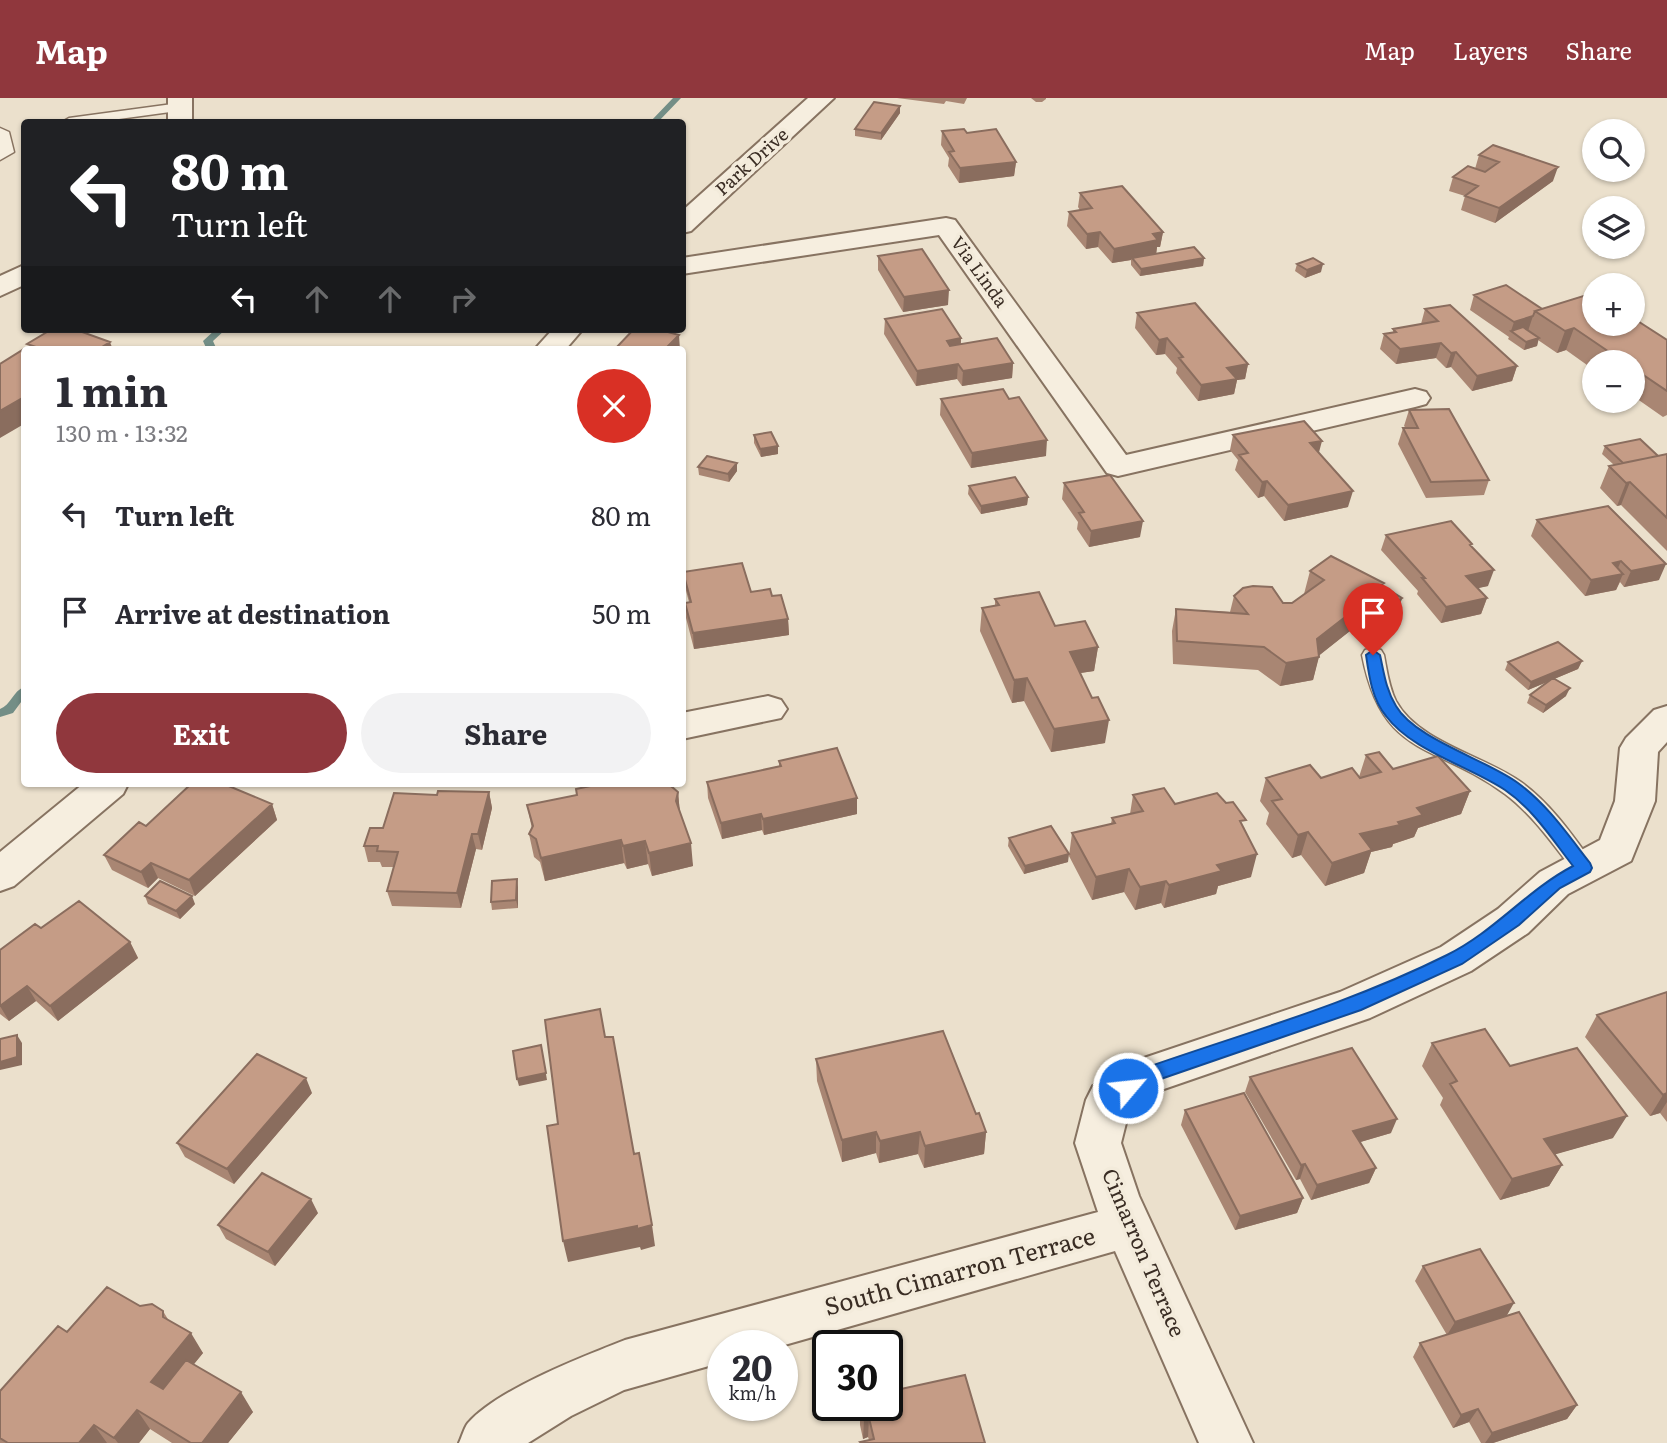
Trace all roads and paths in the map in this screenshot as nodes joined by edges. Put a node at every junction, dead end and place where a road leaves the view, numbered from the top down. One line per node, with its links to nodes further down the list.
1 (822, 98): 6 (street, Park Drive)
2 (180, 109): 3 (lane)
3 (106, 119)
4 (5, 132): 5 (lane)
5 (0, 156)
6 (686, 221)
7 (686, 265): 12 (street, Via Linda)
8 (21, 276): 9 (street)
9 (0, 288)
10 (565, 333): 11 (street)
11 (553, 346)
12 (1415, 398)
13 (1373, 655): 18 (lane)
14 (768, 709): 16 (street)
15 (1667, 719): 18 (street, Cimarron Terrace)
16 (686, 725)
17 (105, 787): 19 (street)
18 (1584, 868): 20 (street, Cimarron Terrace)
19 (0, 875)
20 (1126, 1226): 21 (street, South Cimarron Terrace); 22 (street, Cimarron Terrace)
21 (486, 1443)
22 (1226, 1443)

